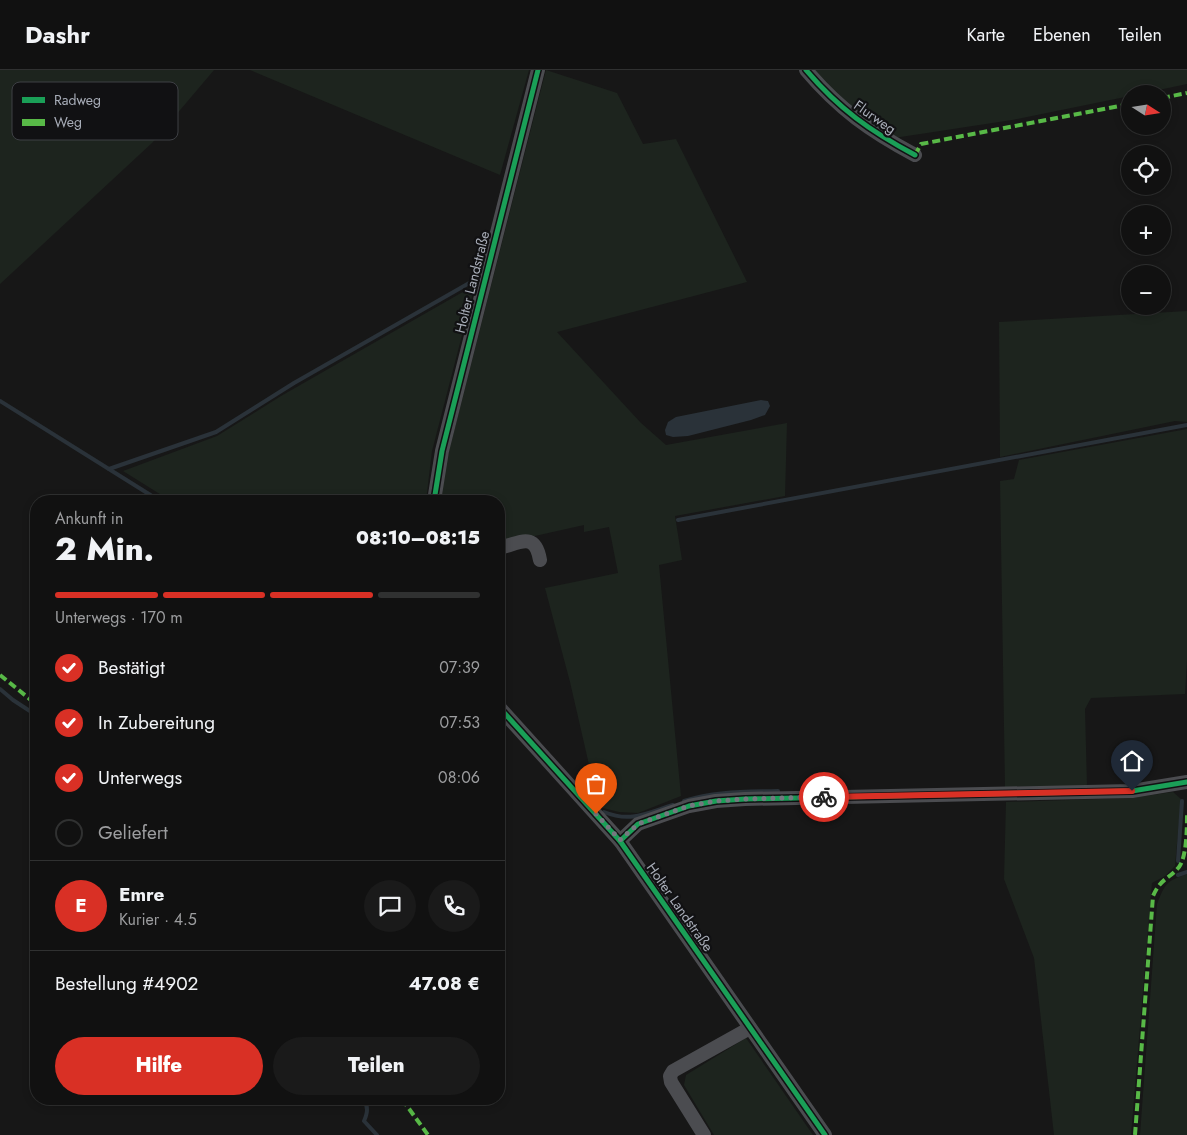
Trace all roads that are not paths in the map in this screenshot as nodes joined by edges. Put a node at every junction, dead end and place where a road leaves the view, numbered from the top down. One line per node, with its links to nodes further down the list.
1 (538, 70): 4 (street, Holter Landstraße)
2 (806, 70): 3 (street, Flurweg)
3 (915, 155)
4 (435, 495)
5 (505, 546): 6 (street)
6 (540, 560)
7 (505, 714): 9 (street, Holter Landstraße)
8 (1187, 782): 9 (street)
9 (620, 840): 10 (street, Holter Landstraße)
10 (750, 1028): 11 (street); 12 (street, Holter Landstraße)
11 (704, 1135)
12 (825, 1135)

